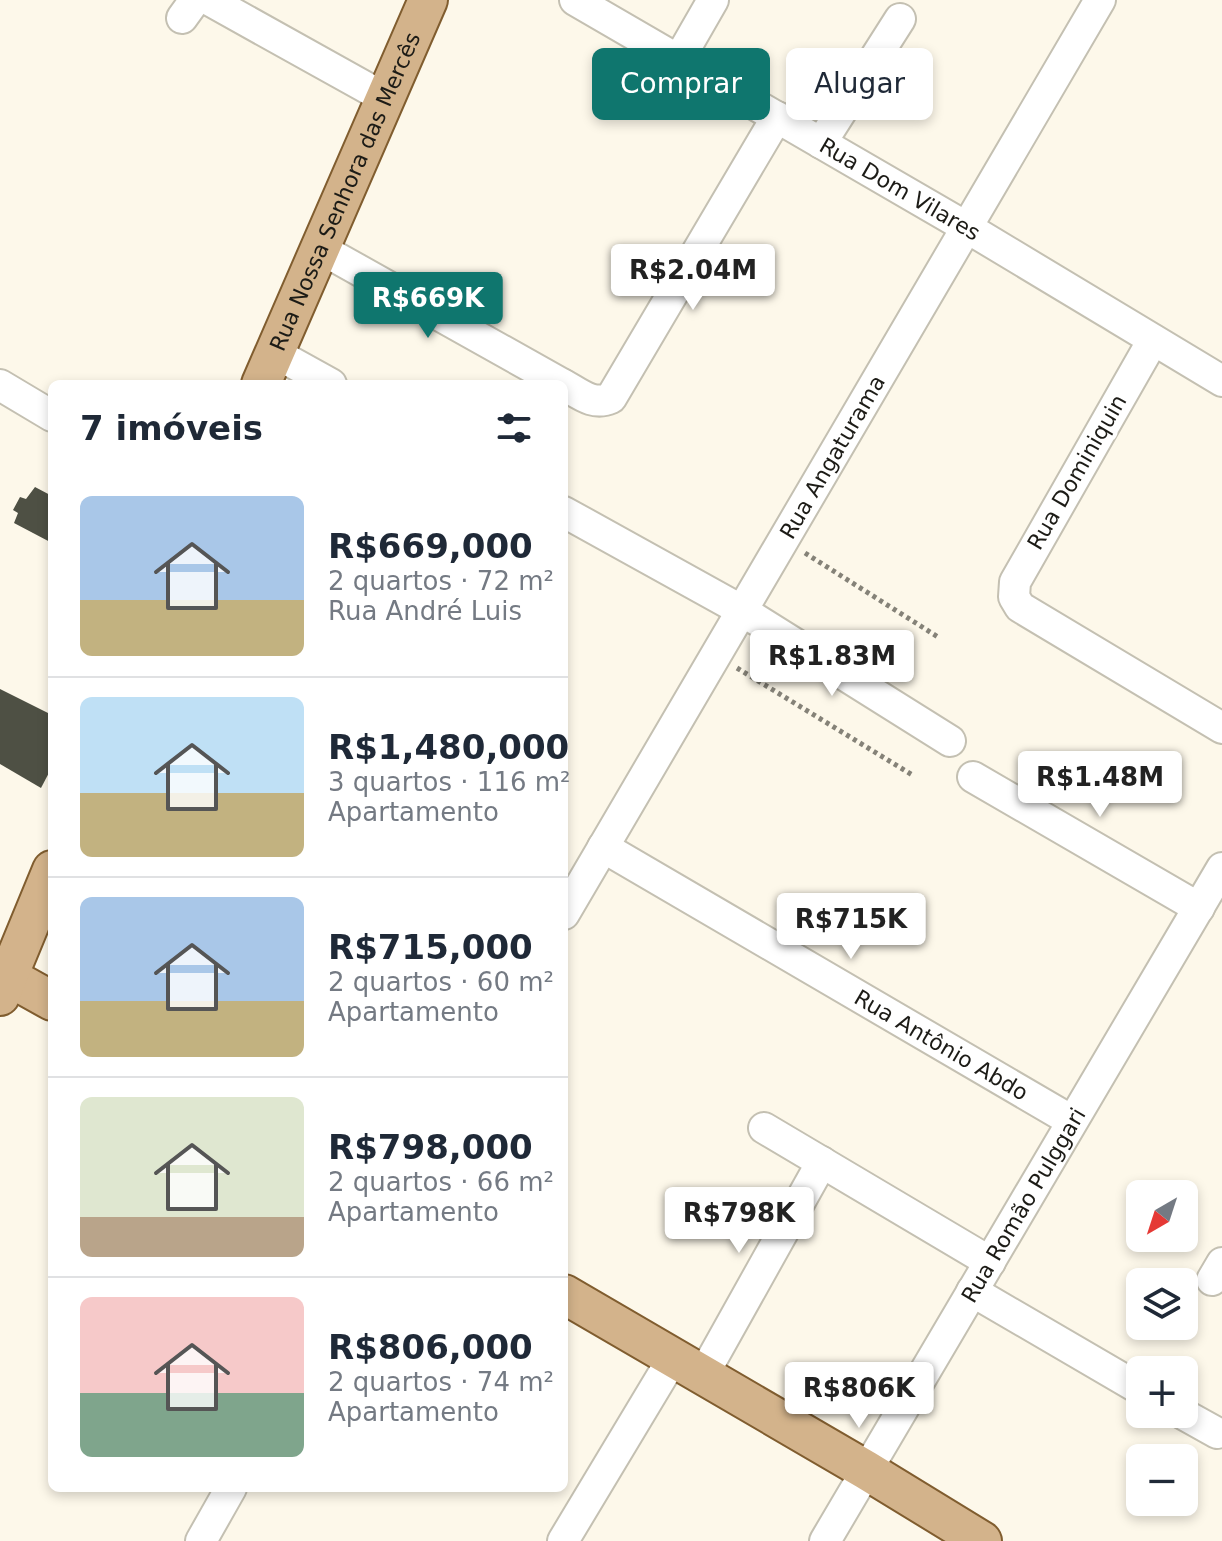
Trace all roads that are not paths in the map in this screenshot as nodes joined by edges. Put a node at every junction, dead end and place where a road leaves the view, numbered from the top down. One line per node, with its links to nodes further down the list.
1 (209, 0): 9 (street)
2 (428, 0): 9 (main road, Rua Nossa Senhora das Mercês)
3 (575, 0): 7 (street, Rua Dom Vilares)
4 (713, 0): 8 (street)
5 (1100, 0): 13 (street, Rua Angaturama)
6 (900, 19): 12 (street)
7 (656, 48)
8 (685, 48)
9 (385, 98): 14 (main road, Rua Nossa Senhora das Mercês)
10 (770, 113): 11 (street, Rua Dom Vilares)
11 (777, 117): 12 (street, Rua Dom Vilares); 21 (street)
12 (821, 143): 13 (street, Rua Dom Vilares)
13 (966, 227): 15 (street, Rua Dom Vilares); 24 (street, Rua Angaturama)
14 (321, 249): 16 (main road, Rua Nossa Senhora das Mercês); 18 (street)
15 (1153, 340): 19 (street, Rua Dom Vilares); 25 (street, Rua Dominiquin)
16 (268, 369): 17 (street)
17 (314, 380)
18 (554, 380)
19 (1222, 381)
20 (0, 385): 22 (street)
21 (568, 388)
22 (48, 414)
23 (568, 514): 24 (street)
24 (741, 610): 26 (street); 28 (street, Rua Angaturama)
25 (1222, 728)
26 (950, 741)
27 (973, 777): 32 (street)
28 (603, 847): 31 (street, Rua Angaturama); 35 (street, Rua Antônio Abdo)
29 (1222, 868): 32 (street, Rua Romão Pulggari)
30 (48, 879): 33 (main road)
31 (568, 907)
32 (1199, 908): 35 (street, Rua Romão Pulggari)
33 (3, 981): 34 (main road)
34 (48, 999)
35 (1072, 1121): 38 (street, Rua Romão Pulggari)
36 (764, 1128): 37 (street)
37 (822, 1162): 38 (street); 41 (street)
38 (990, 1262): 39 (street, Rua Romão Pulggari)
39 (972, 1291): 42 (street); 45 (street, Rua Romão Pulggari)
40 (568, 1296): 41 (main road)
41 (688, 1366): 45 (main road); 48 (street)
42 (1126, 1381)
43 (1198, 1422): 44 (street)
44 (1217, 1433)
45 (866, 1470): 49 (street, Rua Romão Pulggari); 50 (main road)
46 (229, 1492): 47 (street)
47 (201, 1541)
48 (563, 1541)
49 (825, 1541)
50 (982, 1541)

